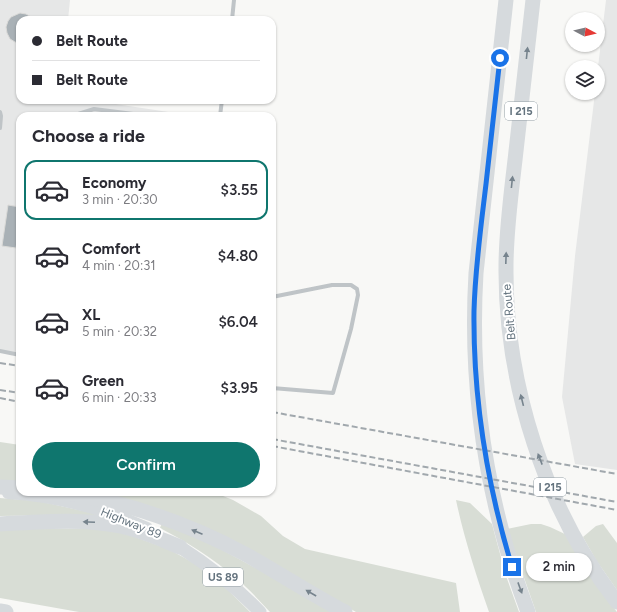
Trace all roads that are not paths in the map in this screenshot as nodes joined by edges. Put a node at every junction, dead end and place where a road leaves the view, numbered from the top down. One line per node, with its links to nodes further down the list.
1 (234, 0): 4 (lane)
2 (506, 0): 26 (highway, I 215, one-way to 26)
3 (533, 0): 21 (highway, Belt Route / I 215, one-way to 3)
4 (232, 16)
5 (0, 112): 8 (lane)
6 (84, 112): 7 (lane)
7 (118, 112)
8 (0, 128)
9 (276, 296): 12 (lane)
10 (0, 351): 11 (lane)
11 (16, 354)
12 (276, 388)
13 (0, 487): 14 (highway)
14 (16, 488)
15 (0, 492): 16 (main road, Highway 89 / US 89)
16 (16, 494)
17 (38, 496): 20 (main road, Highway 89 / US 89)
18 (80, 496): 25 (highway, one-way to 18)
19 (0, 524): 20 (highway, one-way to 19)
20 (180, 547): 24 (main road, Highway 89 / US 89)
21 (617, 602)
22 (0, 611): 23 (highway)
23 (6, 612)
24 (260, 612)
25 (345, 612)
26 (528, 612)

